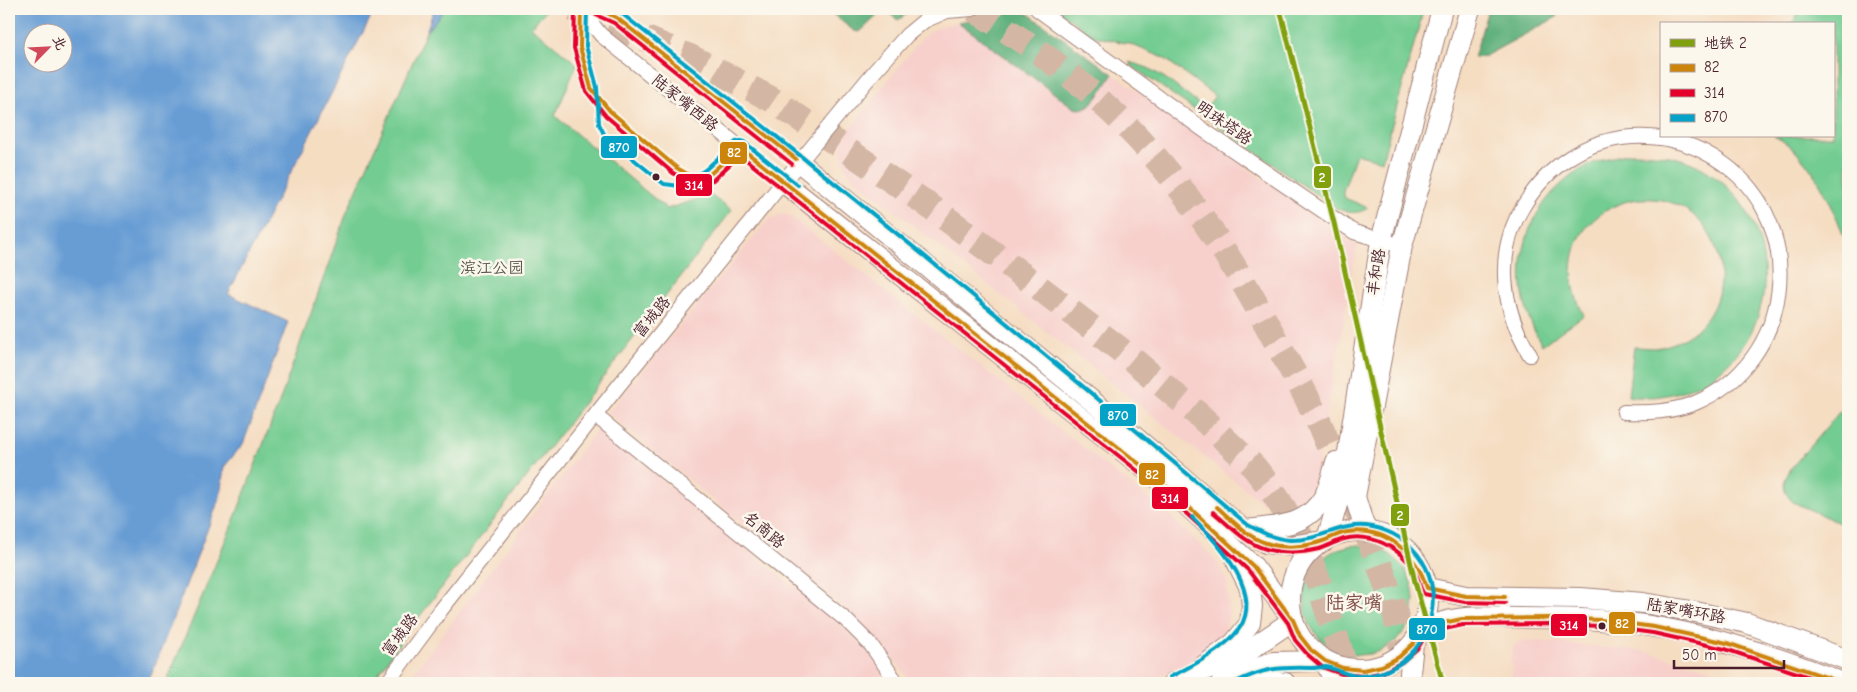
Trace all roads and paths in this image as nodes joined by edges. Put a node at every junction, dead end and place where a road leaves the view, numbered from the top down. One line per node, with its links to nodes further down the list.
1 (583, 9): 10 (street, 陆家嘴西路)
2 (599, 9): 9 (street, 陆家嘴西路)
3 (972, 9): 9 (street, 富城路)
4 (1037, 9): 11 (street, 明珠塔路)
5 (1442, 9): 11 (street, 丰和路)
6 (1470, 9): 12 (street, 丰和路)
7 (1660, 138): 13 (street)
8 (1661, 138): 15 (street)
9 (799, 162): 10 (street, 富城路); 18 (street, 陆家嘴西路)
10 (783, 182): 16 (street, 富城路); 17 (street, 陆家嘴西路)
11 (1380, 241): 12 (street, 明珠塔路); 14 (street, 丰和路)
12 (1402, 246): 19 (street, 丰和路)
13 (1530, 355)
14 (1356, 400): 18 (street); 20 (street, 丰和路)
15 (1624, 412)
16 (596, 416): 27 (street, 富城路); 28 (street, 名商路)
17 (1214, 530): 22 (street, 陆家嘴西路); 26 (street)
18 (1244, 530): 20 (street, 陆家嘴西路)
19 (1368, 532): 20 (street); 21 (street)
20 (1325, 540): 22 (street)
21 (1427, 588): 23 (street); 24 (street, 陆家嘴环路)
22 (1293, 620): 25 (street); 26 (street)
23 (1417, 638): 25 (street); 34 (street); 35 (street, 陆家嘴环路)
24 (1848, 660)
25 (1325, 661): 30 (street); 33 (street)
26 (1193, 674): 29 (street)
27 (386, 683)
28 (897, 683)
29 (1172, 683)
30 (1221, 683)
31 (1237, 683): 32 (street)
32 (1285, 683)
33 (1335, 683)
34 (1412, 683)
35 (1843, 683)

